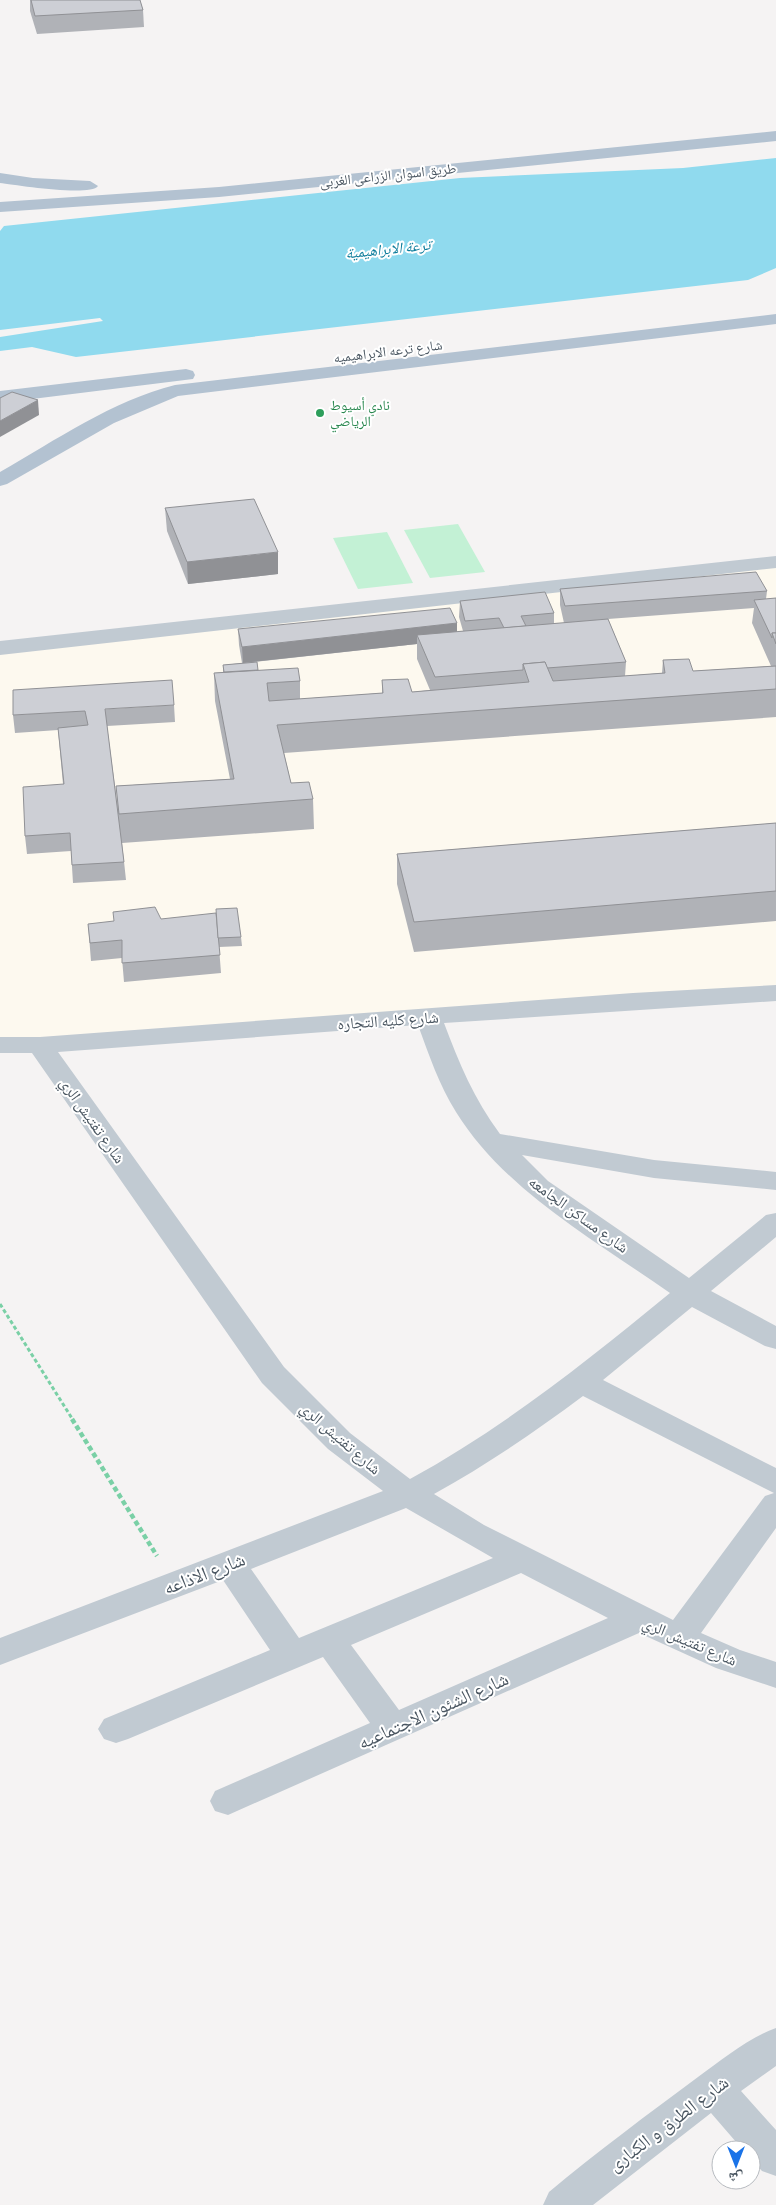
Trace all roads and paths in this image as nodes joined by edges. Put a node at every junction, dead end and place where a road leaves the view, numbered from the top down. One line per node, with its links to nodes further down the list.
1 (776, 130): 3 (main road, طريق اسوان الزراعى الغربى)
2 (776, 136): 4 (main road, طريق اسوان الزراعى الغربى)
3 (0, 178)
4 (0, 207)
5 (776, 304): 7 (main road, شارع ترعه الابراهيميه)
6 (776, 319): 7 (main road, شارع ترعه الابراهيميه)
7 (572, 336): 8 (main road, شارع ترعه الابراهيميه); 9 (main road, شارع ترعه الابراهيميه)
8 (0, 397)
9 (67, 442): 10 (main road); 11 (main road)
10 (0, 463)
11 (0, 480)
12 (776, 562): 13 (street)
13 (0, 648)
14 (776, 993): 15 (street, شارع كليه التجاره)
15 (428, 1018): 17 (street, شارع كليه التجاره); 18 (street, شارع مساكن الجامعه)
16 (0, 1045): 17 (street, شارع كليه التجاره)
17 (40, 1045): 26 (street, شارع تفتيش الري)
18 (491, 1142): 19 (street); 21 (street, شارع مساكن الجامعه)
19 (776, 1181)
20 (775, 1224): 21 (street, شارع الاذاعه)
21 (689, 1292): 23 (street, شارع مساكن الجامعه); 24 (street, شارع الاذاعه)
22 (0, 1304): 30 (path)
23 (776, 1339)
24 (581, 1382): 25 (street); 26 (street, شارع الاذاعه)
25 (776, 1482)
26 (408, 1494): 28 (street, شارع تفتيش الري); 29 (street, شارع الاذاعه)
27 (776, 1504): 32 (street)
28 (522, 1559): 31 (street, شارع تفتيش الري); 33 (street)
29 (229, 1563): 30 (street, شارع الاذاعه); 35 (street)
30 (174, 1584): 34 (street, شارع الاذاعه)
31 (639, 1619): 32 (street, شارع تفتيش الري); 37 (street, شارع الشئون الاجتماعيه)
32 (680, 1638): 36 (street, شارع تفتيش الري)
33 (329, 1640): 35 (street); 37 (street)
34 (0, 1652)
35 (292, 1655): 38 (street)
36 (776, 1675)
37 (393, 1728): 39 (street, شارع الشئون الاجتماعيه)
38 (116, 1729)
39 (228, 1801)
40 (776, 2045): 41 (street, شارع الطرق و الكبارى)
41 (713, 2088): 42 (street); 43 (street, شارع الطرق و الكبارى)
42 (776, 2158)
43 (563, 2205)

